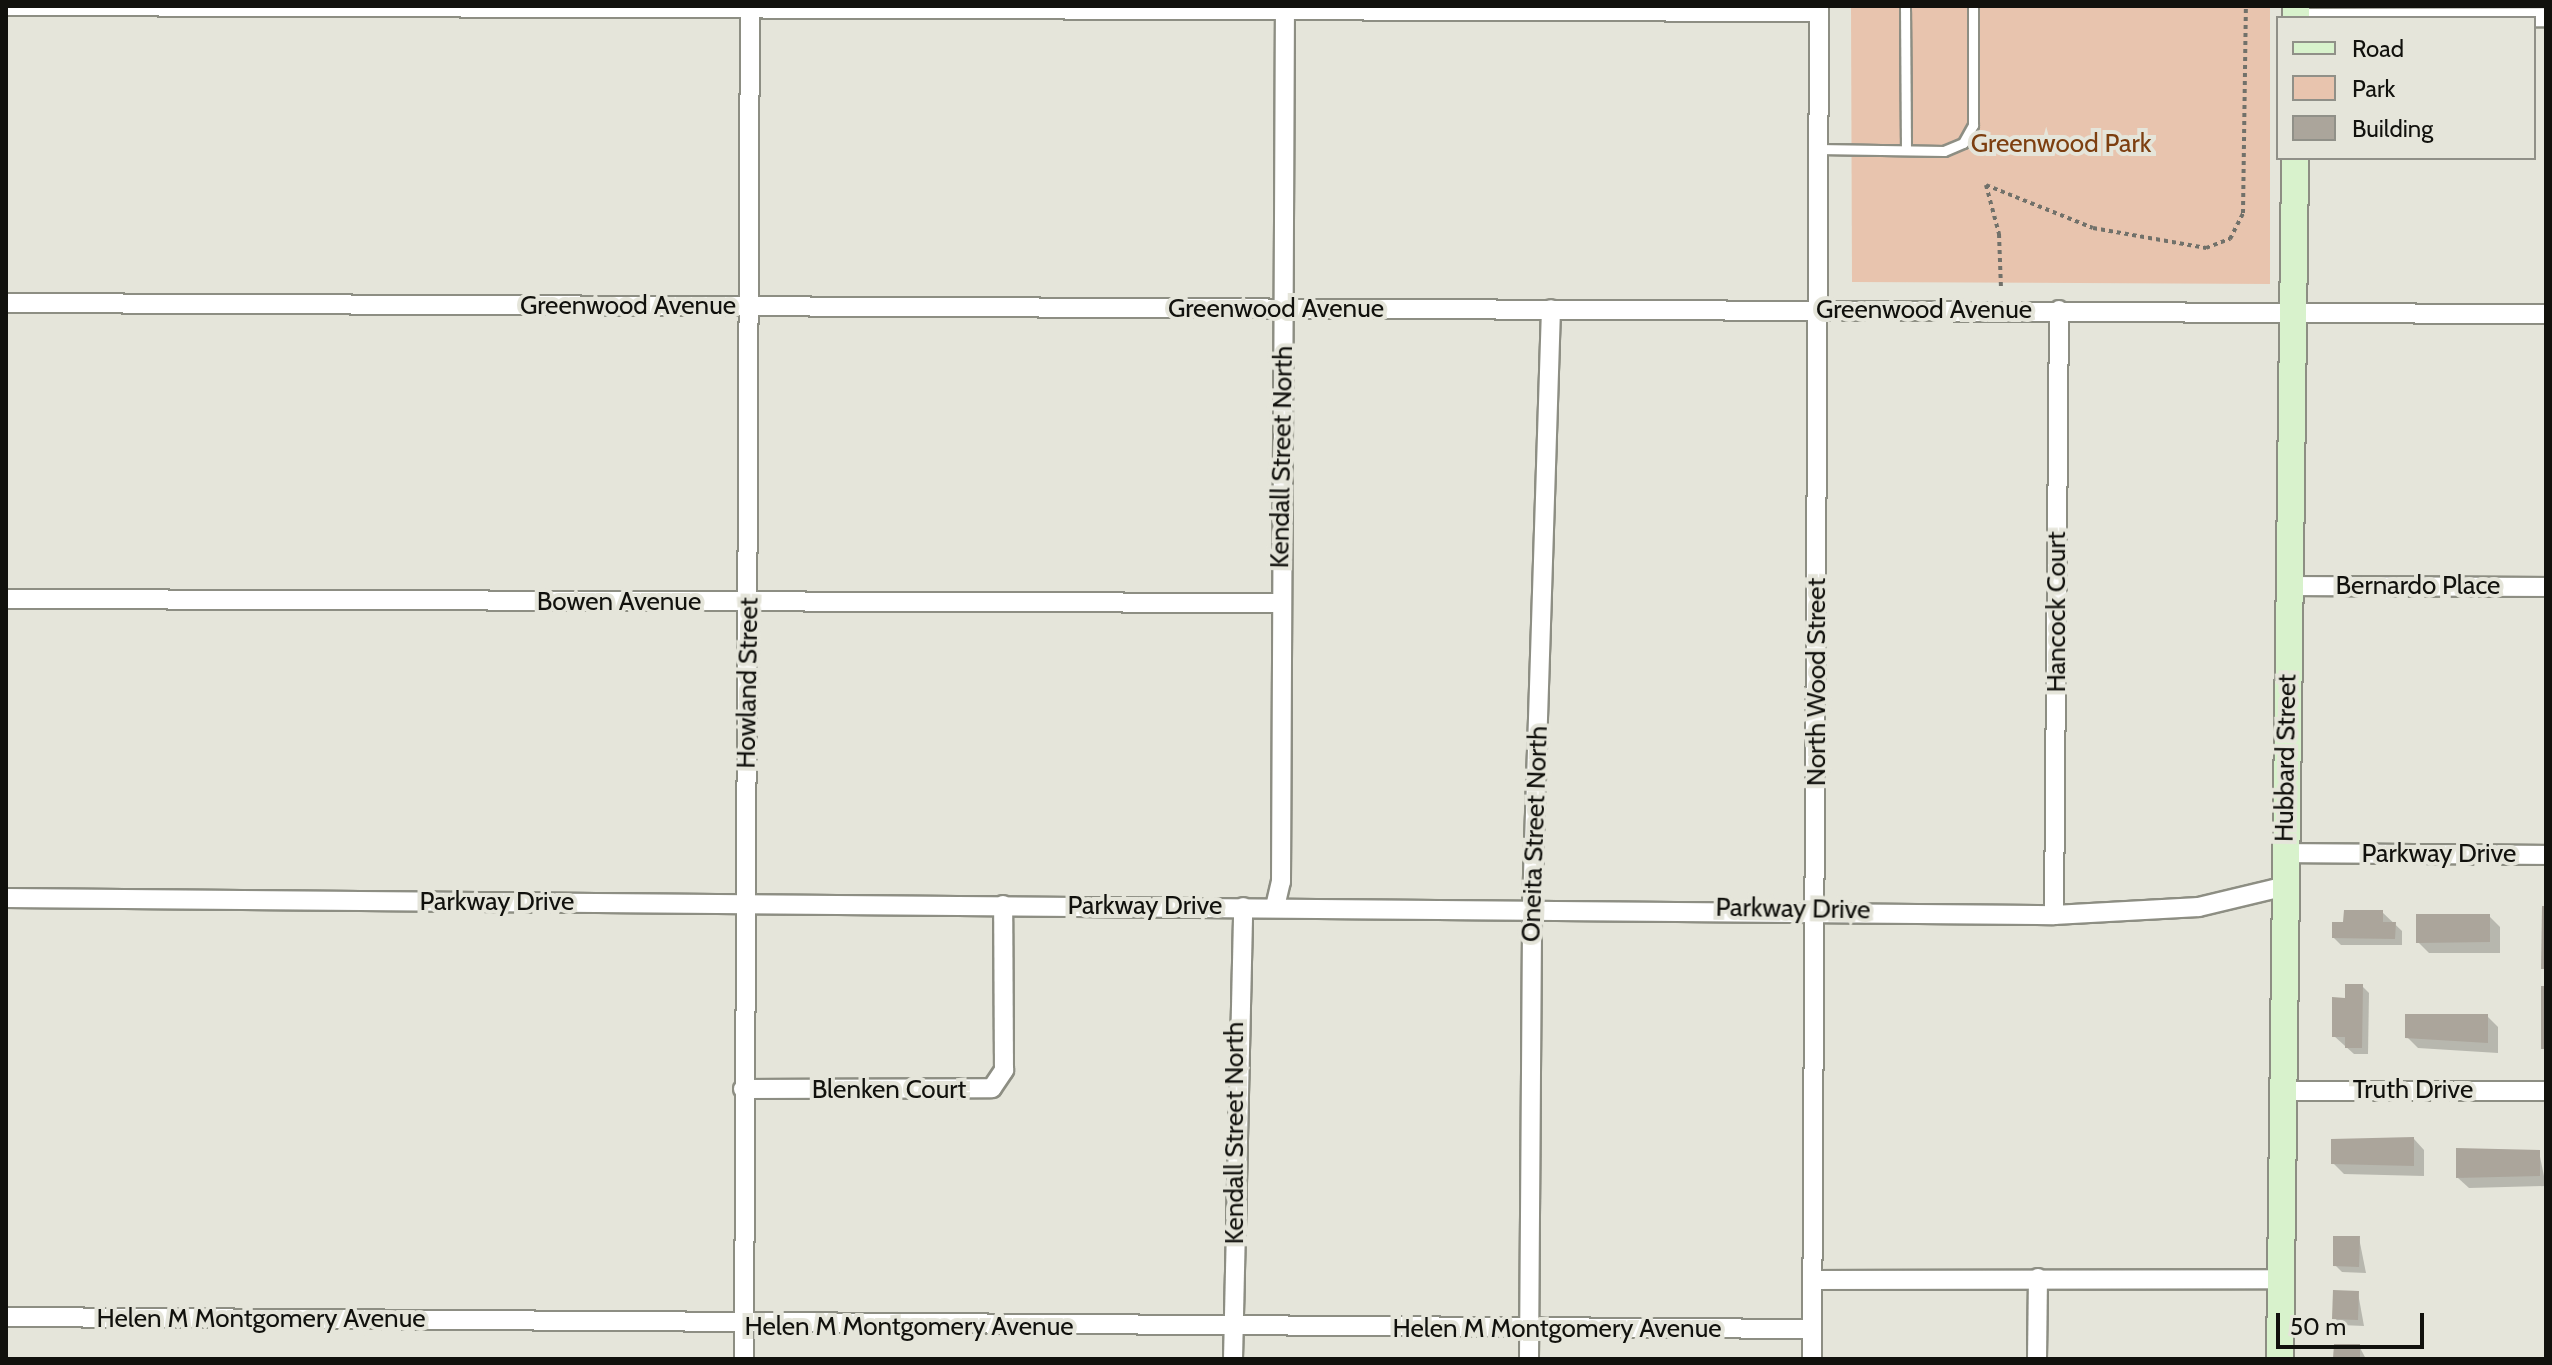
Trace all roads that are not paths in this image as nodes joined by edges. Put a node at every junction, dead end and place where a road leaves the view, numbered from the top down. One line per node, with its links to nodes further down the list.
1 (6, 6): 4 (street)
2 (1905, 6): 8 (lane)
3 (1973, 6): 8 (lane)
4 (750, 8): 5 (street); 11 (street, Howland Street)
5 (1285, 9): 6 (street); 13 (street, Kendall Street North)
6 (1819, 9): 7 (street, North Wood Street)
7 (1818, 149): 8 (lane); 15 (street, North Wood Street)
8 (1906, 150)
9 (2295, 160): 17 (street, Hubbard Street)
10 (6, 303): 11 (street, Greenwood Avenue)
11 (749, 306): 13 (street, Greenwood Avenue); 21 (street, Howland Street)
12 (1551, 309): 13 (street, Greenwood Avenue); 15 (street, Greenwood Avenue); 31 (street, Oneita Street North)
13 (1284, 310): 22 (street, Kendall Street North)
14 (2059, 310): 15 (street, Greenwood Avenue); 17 (street, Greenwood Avenue); 33 (street, Hancock Court)
15 (1820, 311): 32 (street, North Wood Street)
16 (2546, 314): 17 (street, Greenwood Avenue)
17 (2294, 315): 18 (street, Hubbard Street)
18 (2290, 586): 19 (street, Bernardo Place); 23 (street, Hubbard Street)
19 (2546, 587)
20 (6, 599): 21 (street, Bowen Avenue)
21 (750, 603): 22 (street, Bowen Avenue); 27 (street, Howland Street)
22 (1280, 603): 30 (street, Kendall Street North)
23 (2283, 853): 24 (street, Parkway Drive); 25 (street, Hubbard Street)
24 (2546, 855)
25 (2282, 887): 33 (street, Parkway Drive); 35 (street, Hubbard Street)
26 (6, 898): 27 (street, Parkway Drive)
27 (745, 904): 28 (street, Parkway Drive); 34 (street, Howland Street)
28 (1003, 905): 29 (street, Parkway Drive); 34 (street, Blenken Court)
29 (1243, 907): 30 (street, Parkway Drive); 42 (street, Kendall Street North)
30 (1275, 907): 31 (street, Parkway Drive)
31 (1532, 907): 32 (street, Parkway Drive); 43 (street, Oneita Street North)
32 (1816, 909): 33 (street, Parkway Drive); 39 (street, North Wood Street)
33 (2054, 915)
34 (743, 1089): 41 (street, Howland Street)
35 (2280, 1091): 36 (street, Truth Drive); 38 (street, Hubbard Street)
36 (2546, 1091)
37 (2038, 1278): 38 (street); 39 (street); 49 (street)
38 (2281, 1279): 50 (street, Hubbard Street)
39 (1813, 1280): 44 (street, North Wood Street)
40 (6, 1317): 41 (street, Helen M Montgomery Avenue)
41 (745, 1326): 42 (street, Helen M Montgomery Avenue); 45 (street, Howland Street)
42 (1233, 1329): 43 (street, Helen M Montgomery Avenue); 46 (street, Kendall Street North)
43 (1529, 1329): 44 (street, Helen M Montgomery Avenue); 47 (street, Oneita Street North)
44 (1812, 1329): 48 (street, North Wood Street)
45 (744, 1359)
46 (1233, 1359)
47 (1529, 1359)
48 (1812, 1359)
49 (2037, 1359)
50 (2280, 1359)

